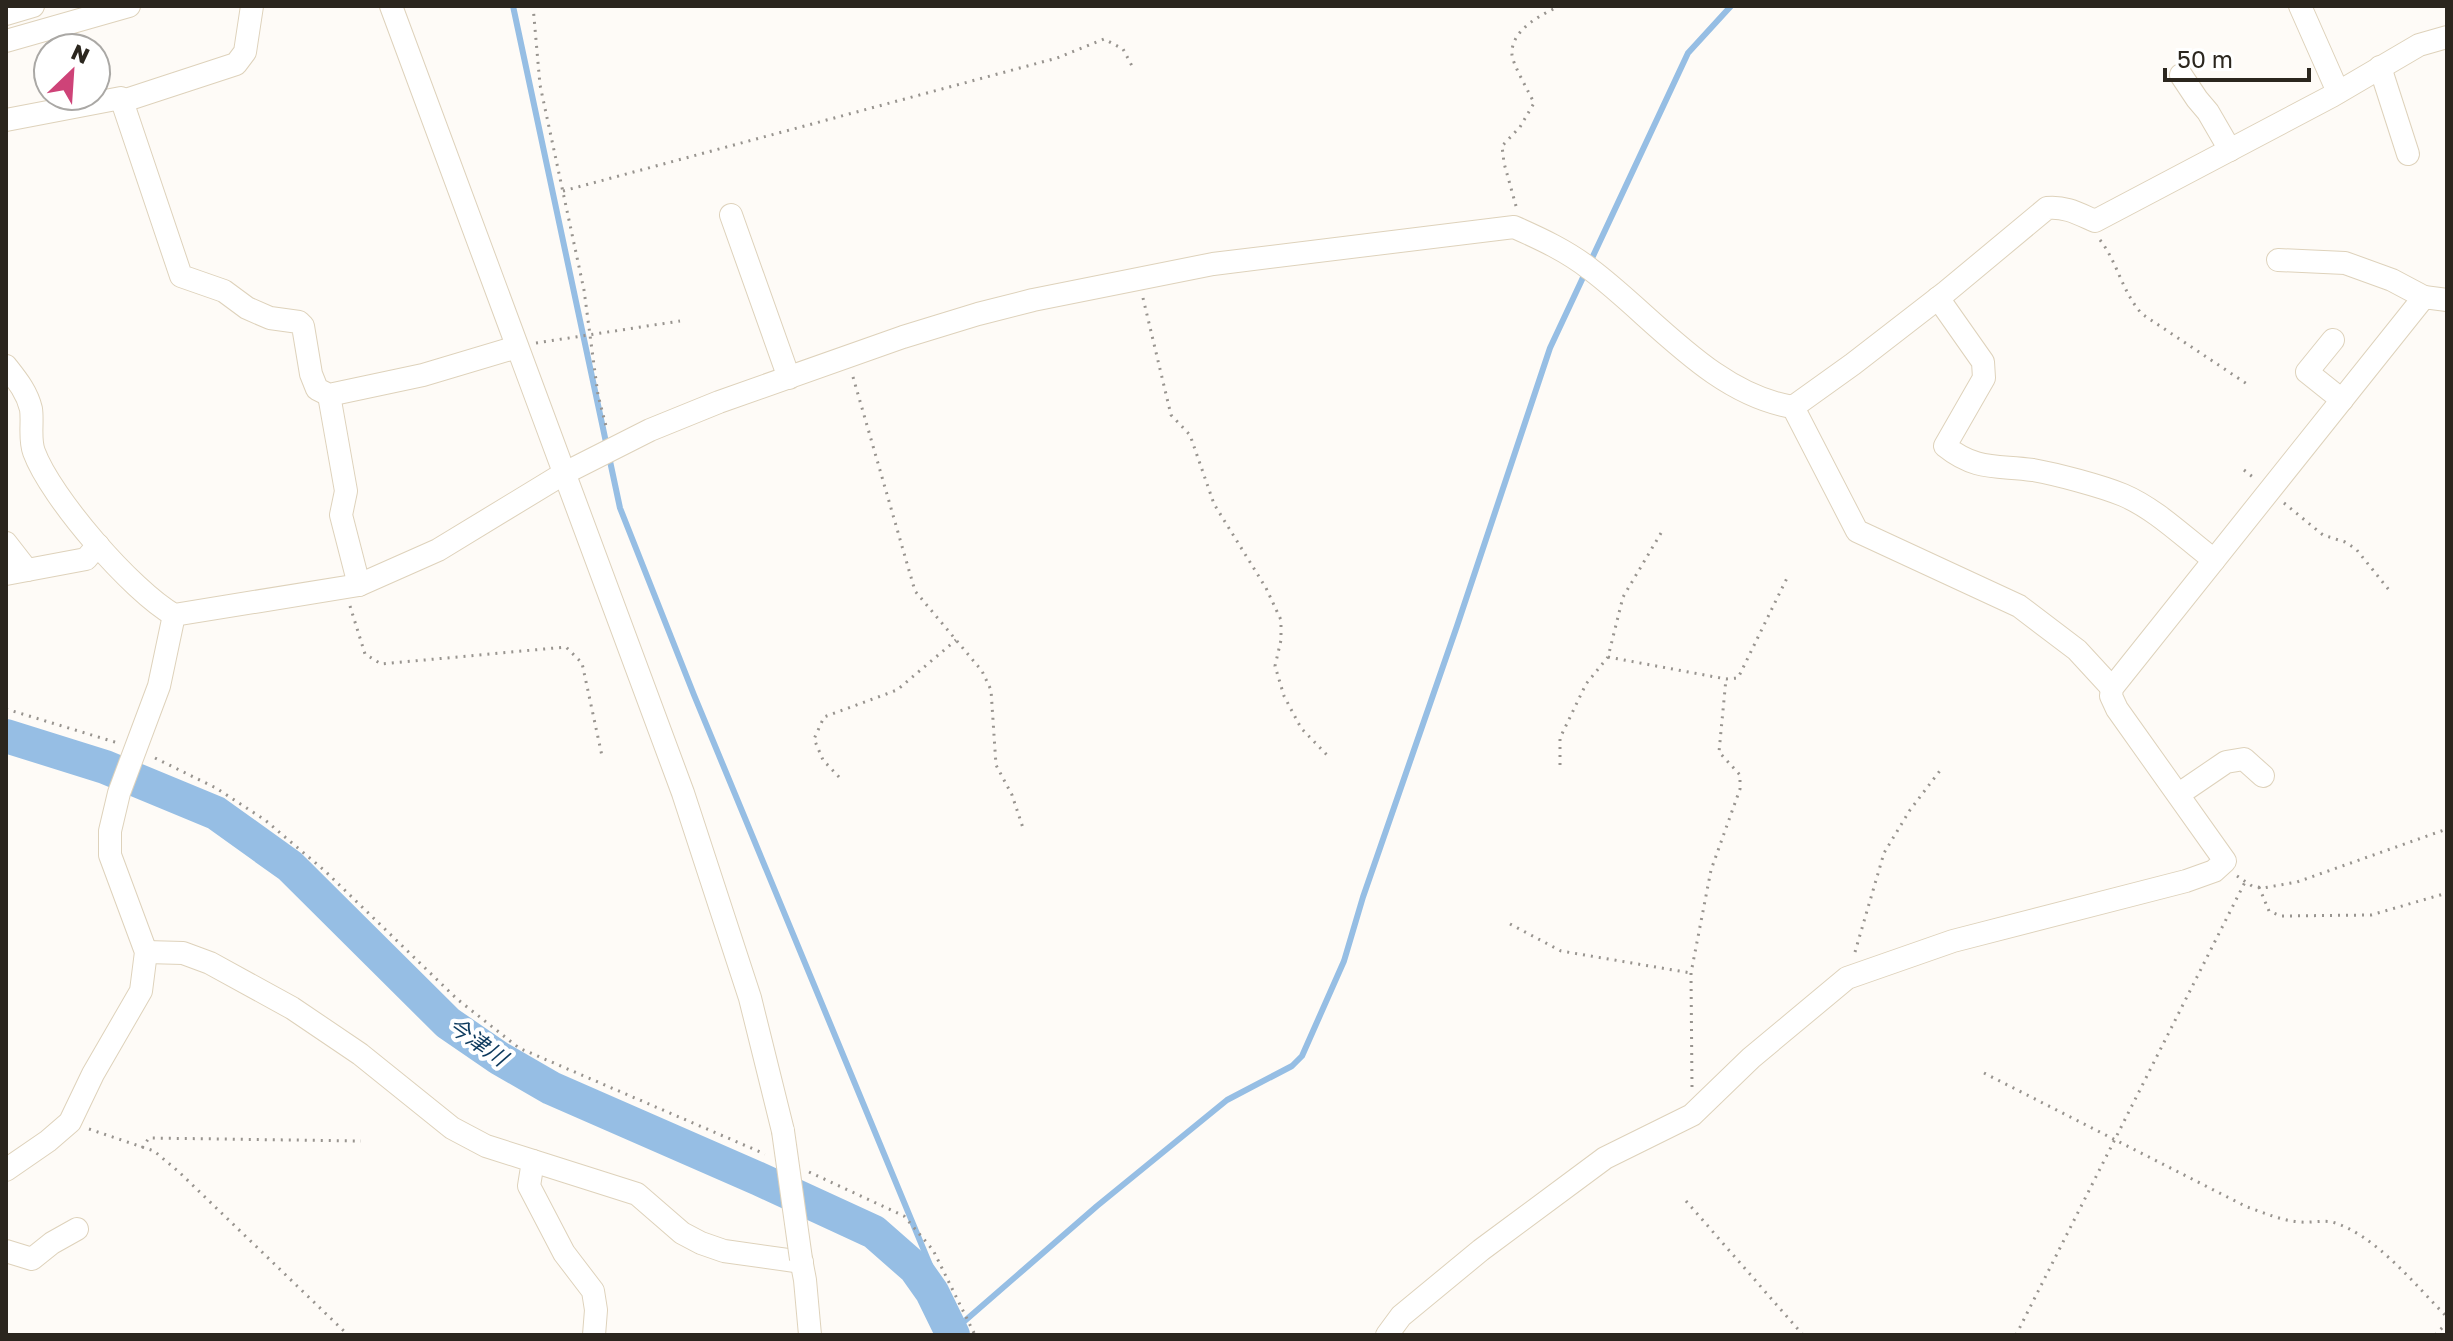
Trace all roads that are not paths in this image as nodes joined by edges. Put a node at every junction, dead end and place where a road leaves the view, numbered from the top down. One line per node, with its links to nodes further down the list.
1 (33, 6): 6 (street)
2 (129, 6): 8 (street)
3 (252, 6): 12 (street)
4 (391, 6): 21 (street)
5 (2300, 6): 11 (street)
6 (6, 14)
7 (2447, 37): 9 (street)
8 (6, 41)
9 (2380, 67): 11 (street); 15 (street)
10 (2181, 75): 14 (street)
11 (2338, 92): 14 (street)
12 (123, 101): 13 (street); 24 (street)
13 (6, 120)
14 (2230, 150): 18 (street)
15 (2408, 154)
16 (731, 215): 23 (street)
17 (2278, 260): 19 (street)
18 (1938, 298): 26 (street); 30 (street)
19 (2441, 299): 25 (street)
20 (2333, 340): 25 (street)
21 (517, 347): 24 (street); 27 (street)
22 (6, 366): 29 (street)
23 (789, 378): 26 (street); 27 (street)
24 (329, 395): 32 (street)
25 (2342, 400): 30 (street)
26 (1793, 407): 34 (street)
27 (563, 474): 32 (street); 42 (street, bridge)
28 (6, 543): 31 (street)
29 (98, 545): 31 (street); 33 (street)
30 (2214, 560): 34 (street)
31 (16, 572)
32 (352, 586): 33 (street)
33 (174, 615): 37 (street)
34 (2112, 688): 36 (street)
35 (2263, 776): 36 (street)
36 (2179, 794): 45 (street)
37 (146, 952): 38 (street); 39 (street)
38 (533, 1161): 42 (street); 43 (street)
39 (6, 1170)
40 (77, 1229): 41 (street)
41 (6, 1251)
42 (801, 1260): 44 (street)
43 (594, 1335)
44 (810, 1335)
45 (1387, 1335)

